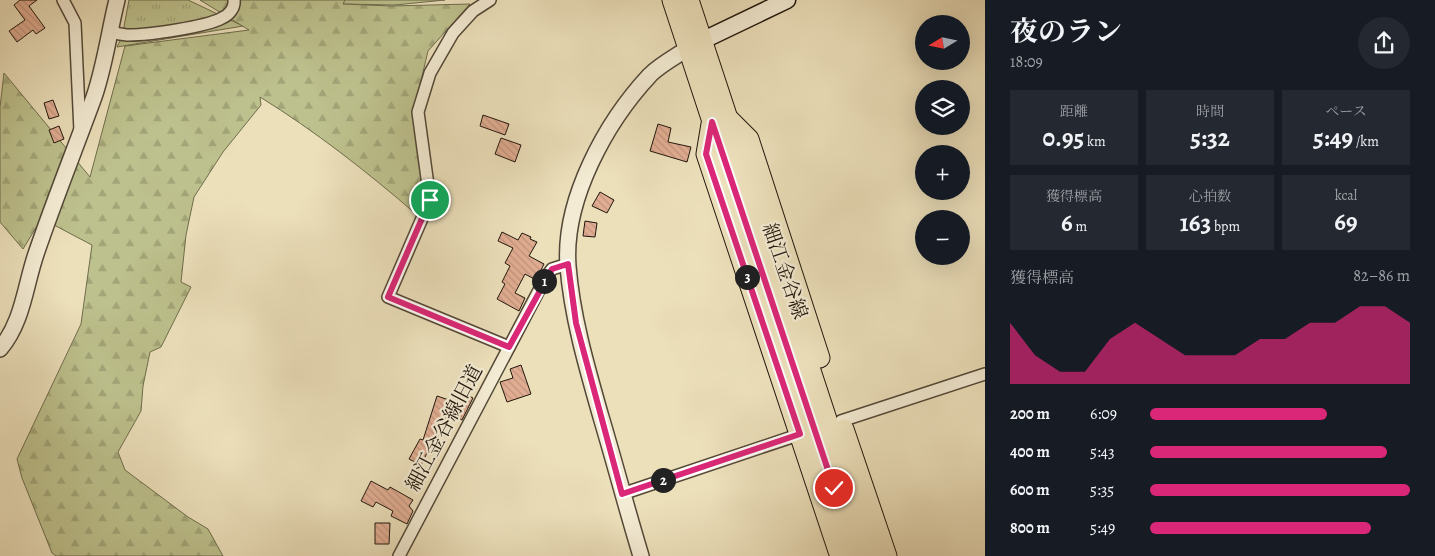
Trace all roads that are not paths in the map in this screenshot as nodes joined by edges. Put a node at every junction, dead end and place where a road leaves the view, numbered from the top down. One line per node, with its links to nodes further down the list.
1 (63, 0): 11 (street)
2 (117, 0): 8 (street)
3 (234, 0): 8 (street)
4 (490, 0): 13 (street)
5 (672, 0): 9 (main road, 細江金谷線)
6 (689, 0): 9 (main road, 細江金谷線)
7 (787, 0): 9 (main road)
8 (110, 32): 11 (street)
9 (694, 44): 10 (main road, 細江金谷線); 12 (street)
10 (719, 120): 16 (main road); 17 (main road); 22 (main road, 細江金谷線); 23 (main road, 細江金谷線)
11 (80, 131): 14 (street)
12 (568, 264): 13 (street, 細江金谷線旧道); 18 (street)
13 (509, 347): 19 (street, 細江金谷線旧道)
14 (0, 350)
15 (985, 374): 16 (street)
16 (841, 421): 24 (main road)
17 (800, 434): 18 (street); 21 (main road)
18 (622, 494): 20 (street)
19 (399, 556)
20 (640, 556)
21 (844, 556)
22 (856, 556)
23 (872, 556)
24 (886, 556)

